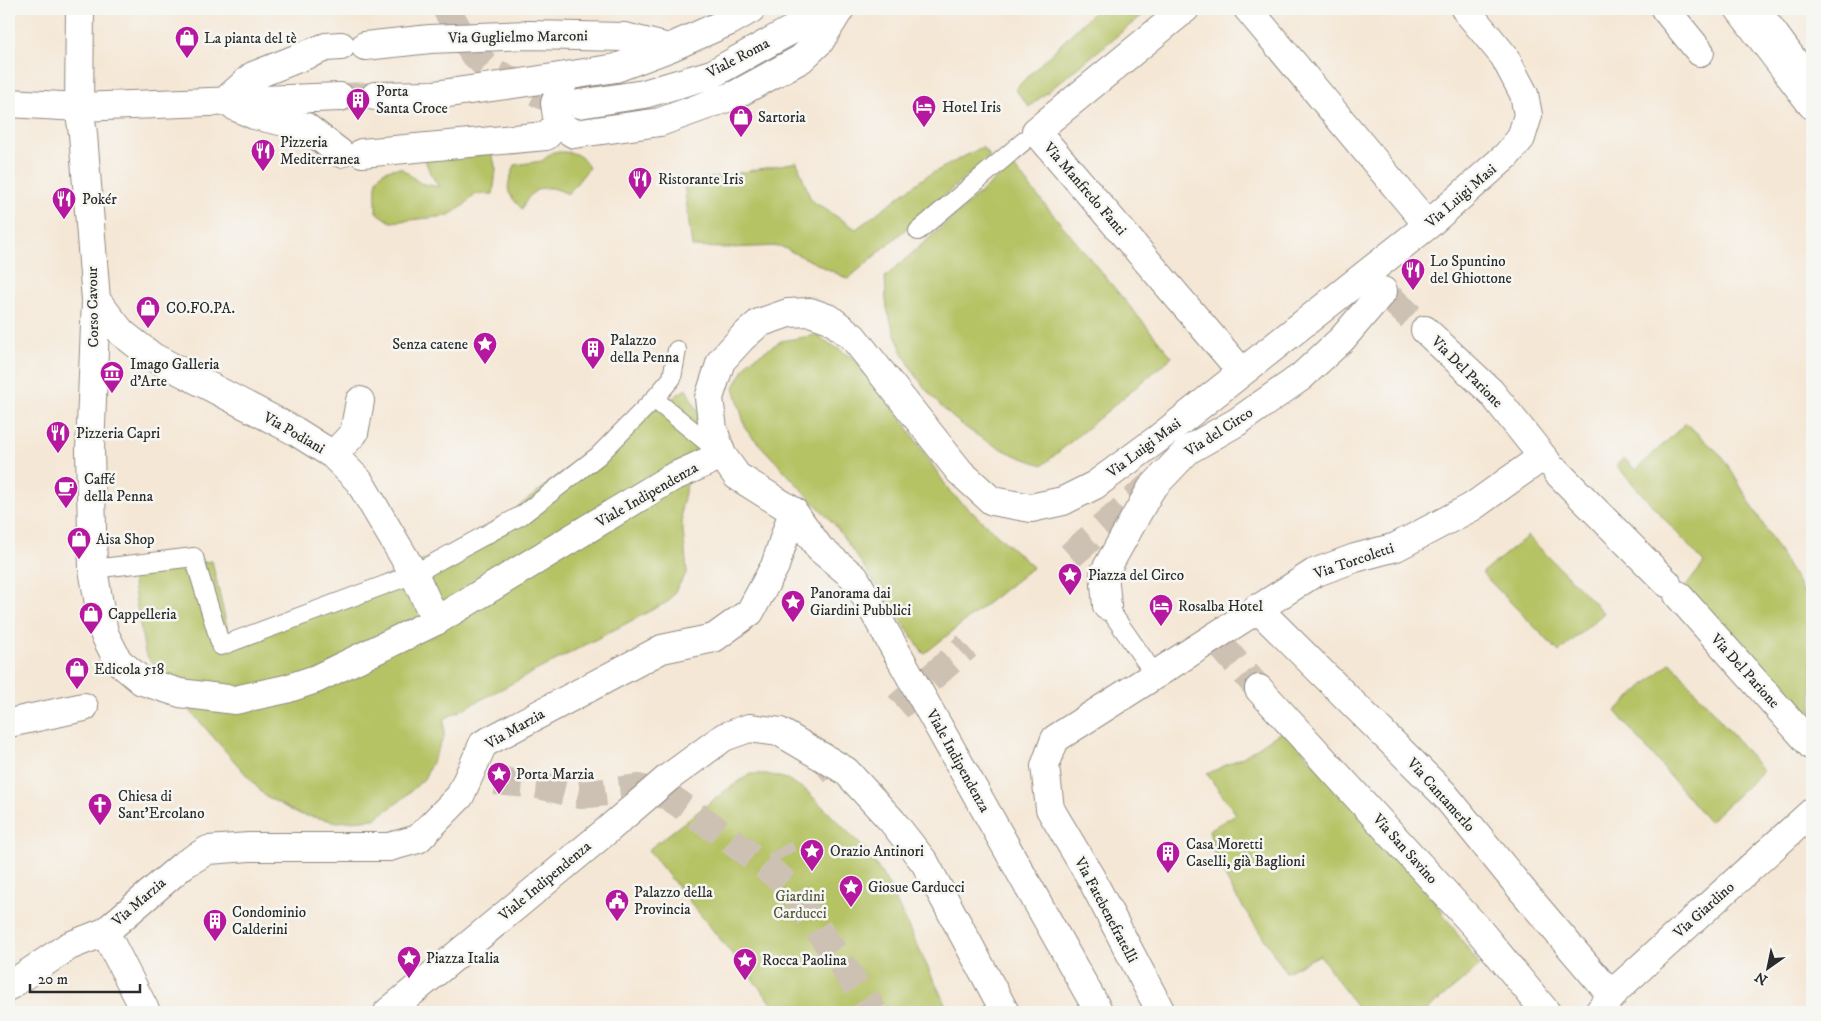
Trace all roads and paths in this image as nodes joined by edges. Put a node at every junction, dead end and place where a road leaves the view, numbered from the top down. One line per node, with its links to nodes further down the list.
1 (80, 9): 20 (street, Corso Cavour)
2 (751, 9): 10 (street)
3 (832, 9): 18 (street, Viale Roma)
4 (840, 9): 21 (street)
5 (1185, 9): 22 (street, Via Manfredo Fanti)
6 (1248, 9): 23 (street)
7 (1465, 9): 23 (street, Via Luigi Masi)
8 (1665, 9): 11 (street)
9 (1750, 13): 13 (lane); 19 (street)
10 (669, 48): 12 (street); 16 (street, Via Guglielmo Marconi)
11 (1700, 52)
12 (566, 76): 14 (street); 21 (street)
13 (1812, 77)
14 (375, 96)
15 (340, 97): 16 (street)
16 (225, 101): 20 (street); 21 (street)
17 (9, 103): 20 (street)
18 (579, 104)
19 (1812, 105)
20 (79, 107): 26 (street, Corso Cavour)
21 (558, 124)
22 (1036, 131): 24 (lane); 29 (street, Via Manfredo Fanti)
23 (1428, 225): 25 (street, Via Luigi Masi)
24 (918, 231)
25 (1379, 287): 29 (street, Via Luigi Masi); 38 (street, Via del Circo)
26 (96, 300): 33 (street, Via Podiani); 36 (street, Corso Cavour)
27 (1424, 330): 34 (street, Via Del Parione)
28 (677, 350): 30 (lane)
29 (1241, 371): 32 (street, Via Luigi Masi)
30 (654, 399): 32 (lane); 37 (lane)
31 (360, 401): 33 (street)
32 (722, 454): 35 (street, Viale Indipendenza); 40 (street, Viale Indipendenza)
33 (333, 455): 37 (street, Via Podiani)
34 (1549, 464): 39 (street, Via Torcoletti); 46 (street, Via Del Parione)
35 (793, 511): 48 (street, Via Marzia); 54 (street, Viale Indipendenza)
36 (93, 569): 37 (lane); 41 (street, Corso Cavour)
37 (414, 574): 40 (street, Via Podiani)
38 (1107, 606): 42 (lane)
39 (1257, 608): 42 (street, Via Torcoletti); 50 (street, Via Cantamerlo)
40 (436, 621): 41 (street, Viale Indipendenza)
41 (118, 661)
42 (1160, 671): 55 (street, Via Fatebenefratelli)
43 (1259, 688): 56 (street, Via San Savino)
44 (84, 707): 45 (street)
45 (9, 722)
46 (1812, 746)
47 (1812, 812): 50 (street, Via Giardino)
48 (105, 932): 49 (street); 51 (street, Via Marzia)
49 (9, 986)
50 (1606, 1004)
51 (146, 1012)
52 (388, 1012): 53 (street, Viale Indipendenza)
53 (1005, 1012)
54 (1099, 1012)
55 (1161, 1012)
56 (1546, 1012)

